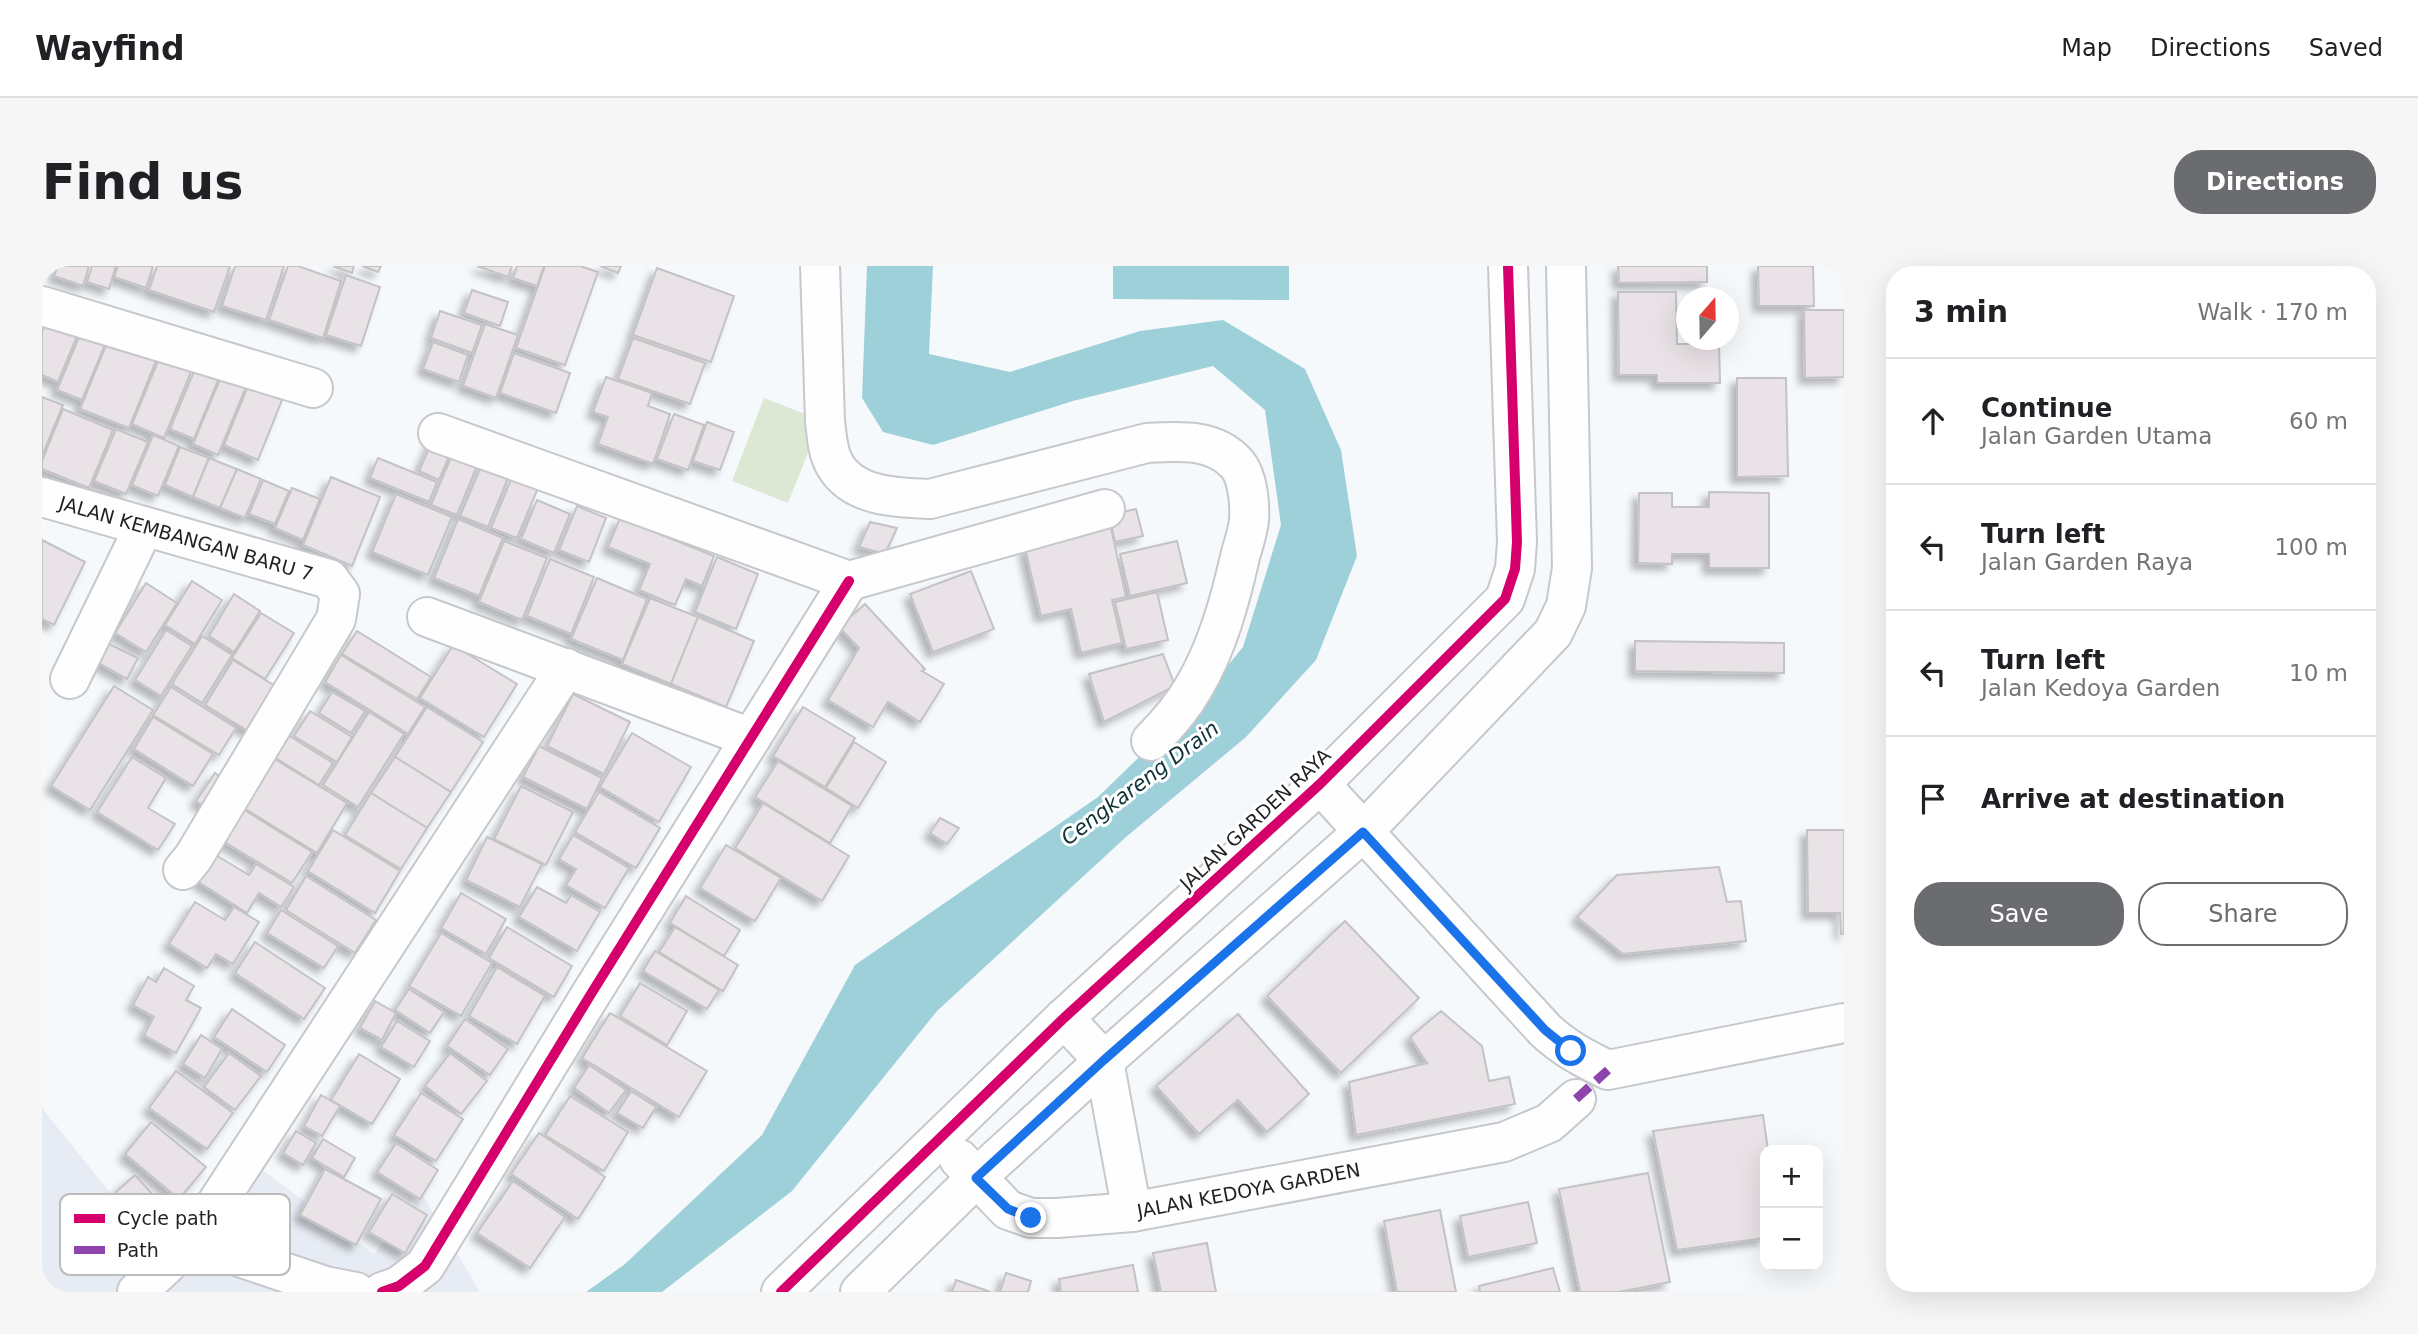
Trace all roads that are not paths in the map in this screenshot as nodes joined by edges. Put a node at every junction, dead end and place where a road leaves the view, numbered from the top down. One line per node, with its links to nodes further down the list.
1 (820, 266): 17 (street)
2 (1508, 266): 8 (street, JALAN GARDEN RAYA)
3 (1566, 266): 7 (street)
4 (42, 306): 5 (street)
5 (313, 388)
6 (438, 432): 12 (street)
7 (1571, 455): 8 (street); 19 (street)
8 (1514, 458): 18 (street, JALAN GARDEN RAYA)
9 (42, 497): 11 (street, JALAN KEMBANGAN BARU 7)
10 (1105, 509): 12 (street)
11 (144, 527): 15 (street); 20 (street, JALAN KEMBANGAN BARU 7)
12 (849, 581): 16 (street)
13 (428, 617): 14 (street)
14 (566, 668): 16 (street); 27 (street)
15 (70, 679)
16 (751, 738): 33 (street)
17 (1151, 741)
18 (1320, 784): 19 (street); 21 (street, JALAN GARDEN RAYA)
19 (1363, 832): 22 (street); 23 (street)
20 (183, 870)
21 (1065, 1018): 23 (street); 25 (street, JALAN GARDEN RAYA)
22 (1844, 1023)
23 (1104, 1060): 26 (street); 28 (street)
24 (1576, 1099): 28 (street, JALAN KEDOYA GARDEN)
25 (939, 1138): 26 (street, JALAN KEDOYA GARDEN); 34 (street, JALAN GARDEN RAYA)
26 (976, 1178): 28 (street, JALAN KEDOYA GARDEN); 35 (street)
27 (223, 1194)
28 (1132, 1212)
29 (290, 1274): 32 (street)
30 (155, 1275): 31 (street)
31 (136, 1292)
32 (356, 1292)
33 (382, 1292)
34 (781, 1292)
35 (860, 1292)

